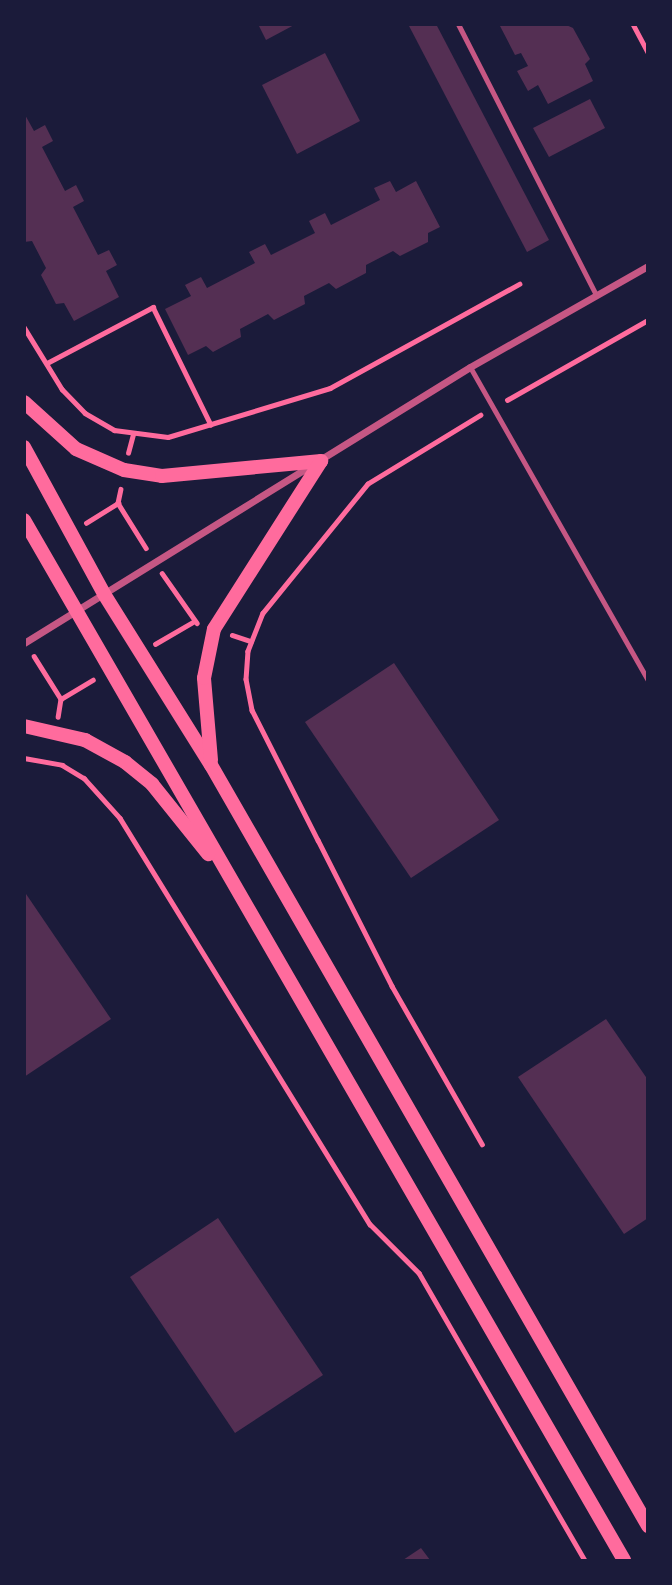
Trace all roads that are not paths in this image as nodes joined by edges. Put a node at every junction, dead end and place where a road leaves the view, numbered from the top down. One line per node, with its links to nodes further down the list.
1 (458, 24): 3 (lane)
2 (648, 266): 3 (street)
3 (596, 295): 4 (street)
4 (470, 367): 7 (street); 12 (lane)
5 (24, 402): 7 (main road)
6 (24, 447): 9 (main road)
7 (321, 461): 9 (street); 14 (main road)
8 (24, 520): 10 (main road)
9 (104, 594): 10 (street); 14 (main road)
10 (74, 611): 11 (street); 15 (main road)
11 (25, 643)
12 (648, 680)
13 (24, 726): 15 (main road)
14 (211, 765): 16 (main road)
15 (256, 922): 17 (main road)
16 (648, 1526)
17 (624, 1560)

